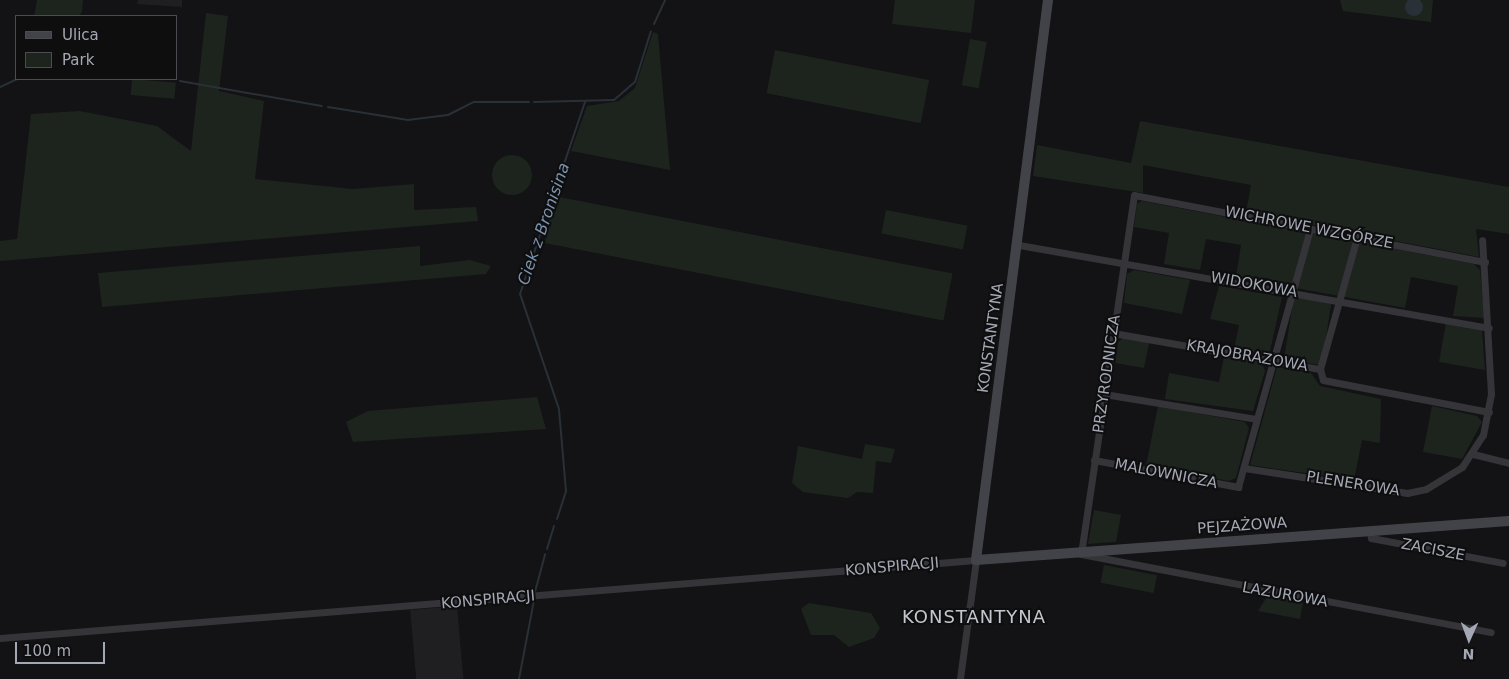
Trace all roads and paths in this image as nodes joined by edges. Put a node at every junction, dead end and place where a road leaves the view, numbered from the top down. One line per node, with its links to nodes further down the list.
1 (1048, 0): 6 (street, KONSTANTYNA)
2 (1134, 195): 3 (street, WICHROWE WZGÓRZE); 7 (street, PRZYRODNICZA)
3 (1310, 229): 4 (street, WICHROWE WZGÓRZE); 9 (street)
4 (1357, 237): 8 (street, WICHROWE WZGÓRZE); 10 (street)
5 (1482, 240): 8 (street, PLENEROWA)
6 (1019, 245): 7 (street, WIDOKOWA); 25 (street, KONSTANTYNA)
7 (1124, 262): 9 (street, WIDOKOWA); 12 (street, PRZYRODNICZA)
8 (1485, 262): 11 (street, PLENEROWA)
9 (1292, 292): 10 (street, WIDOKOWA); 13 (street)
10 (1339, 300): 11 (street, WIDOKOWA); 14 (street)
11 (1489, 328): 16 (street, PLENEROWA)
12 (1113, 333): 13 (street, KRAJOBRAZOWA); 15 (street, PRZYRODNICZA)
13 (1273, 361): 14 (street, KRAJOBRAZOWA); 17 (street)
14 (1320, 369): 16 (street, KRAJOBRAZOWA)
15 (1104, 394): 17 (street); 19 (street, PRZYRODNICZA)
16 (1489, 412): 18 (street, PLENEROWA)
17 (1256, 419): 21 (street)
18 (1473, 454): 20 (street); 21 (street, PLENEROWA)
19 (1094, 460): 21 (street, MALOWNICZA); 24 (street, PRZYRODNICZA)
20 (1509, 463)
21 (1244, 468)
22 (1509, 521): 23 (street, PEJZAŻOWA)
23 (1370, 532): 24 (street, PEJZAŻOWA); 26 (street, ZACISZE)
24 (1081, 554): 25 (street, PEJZAŻOWA); 27 (street, LAZUROWA)
25 (976, 560): 28 (street, KONSPIRACJI); 29 (street, KONSTANTYNA)
26 (1503, 563)
27 (1491, 632)
28 (0, 638)
29 (960, 679)

